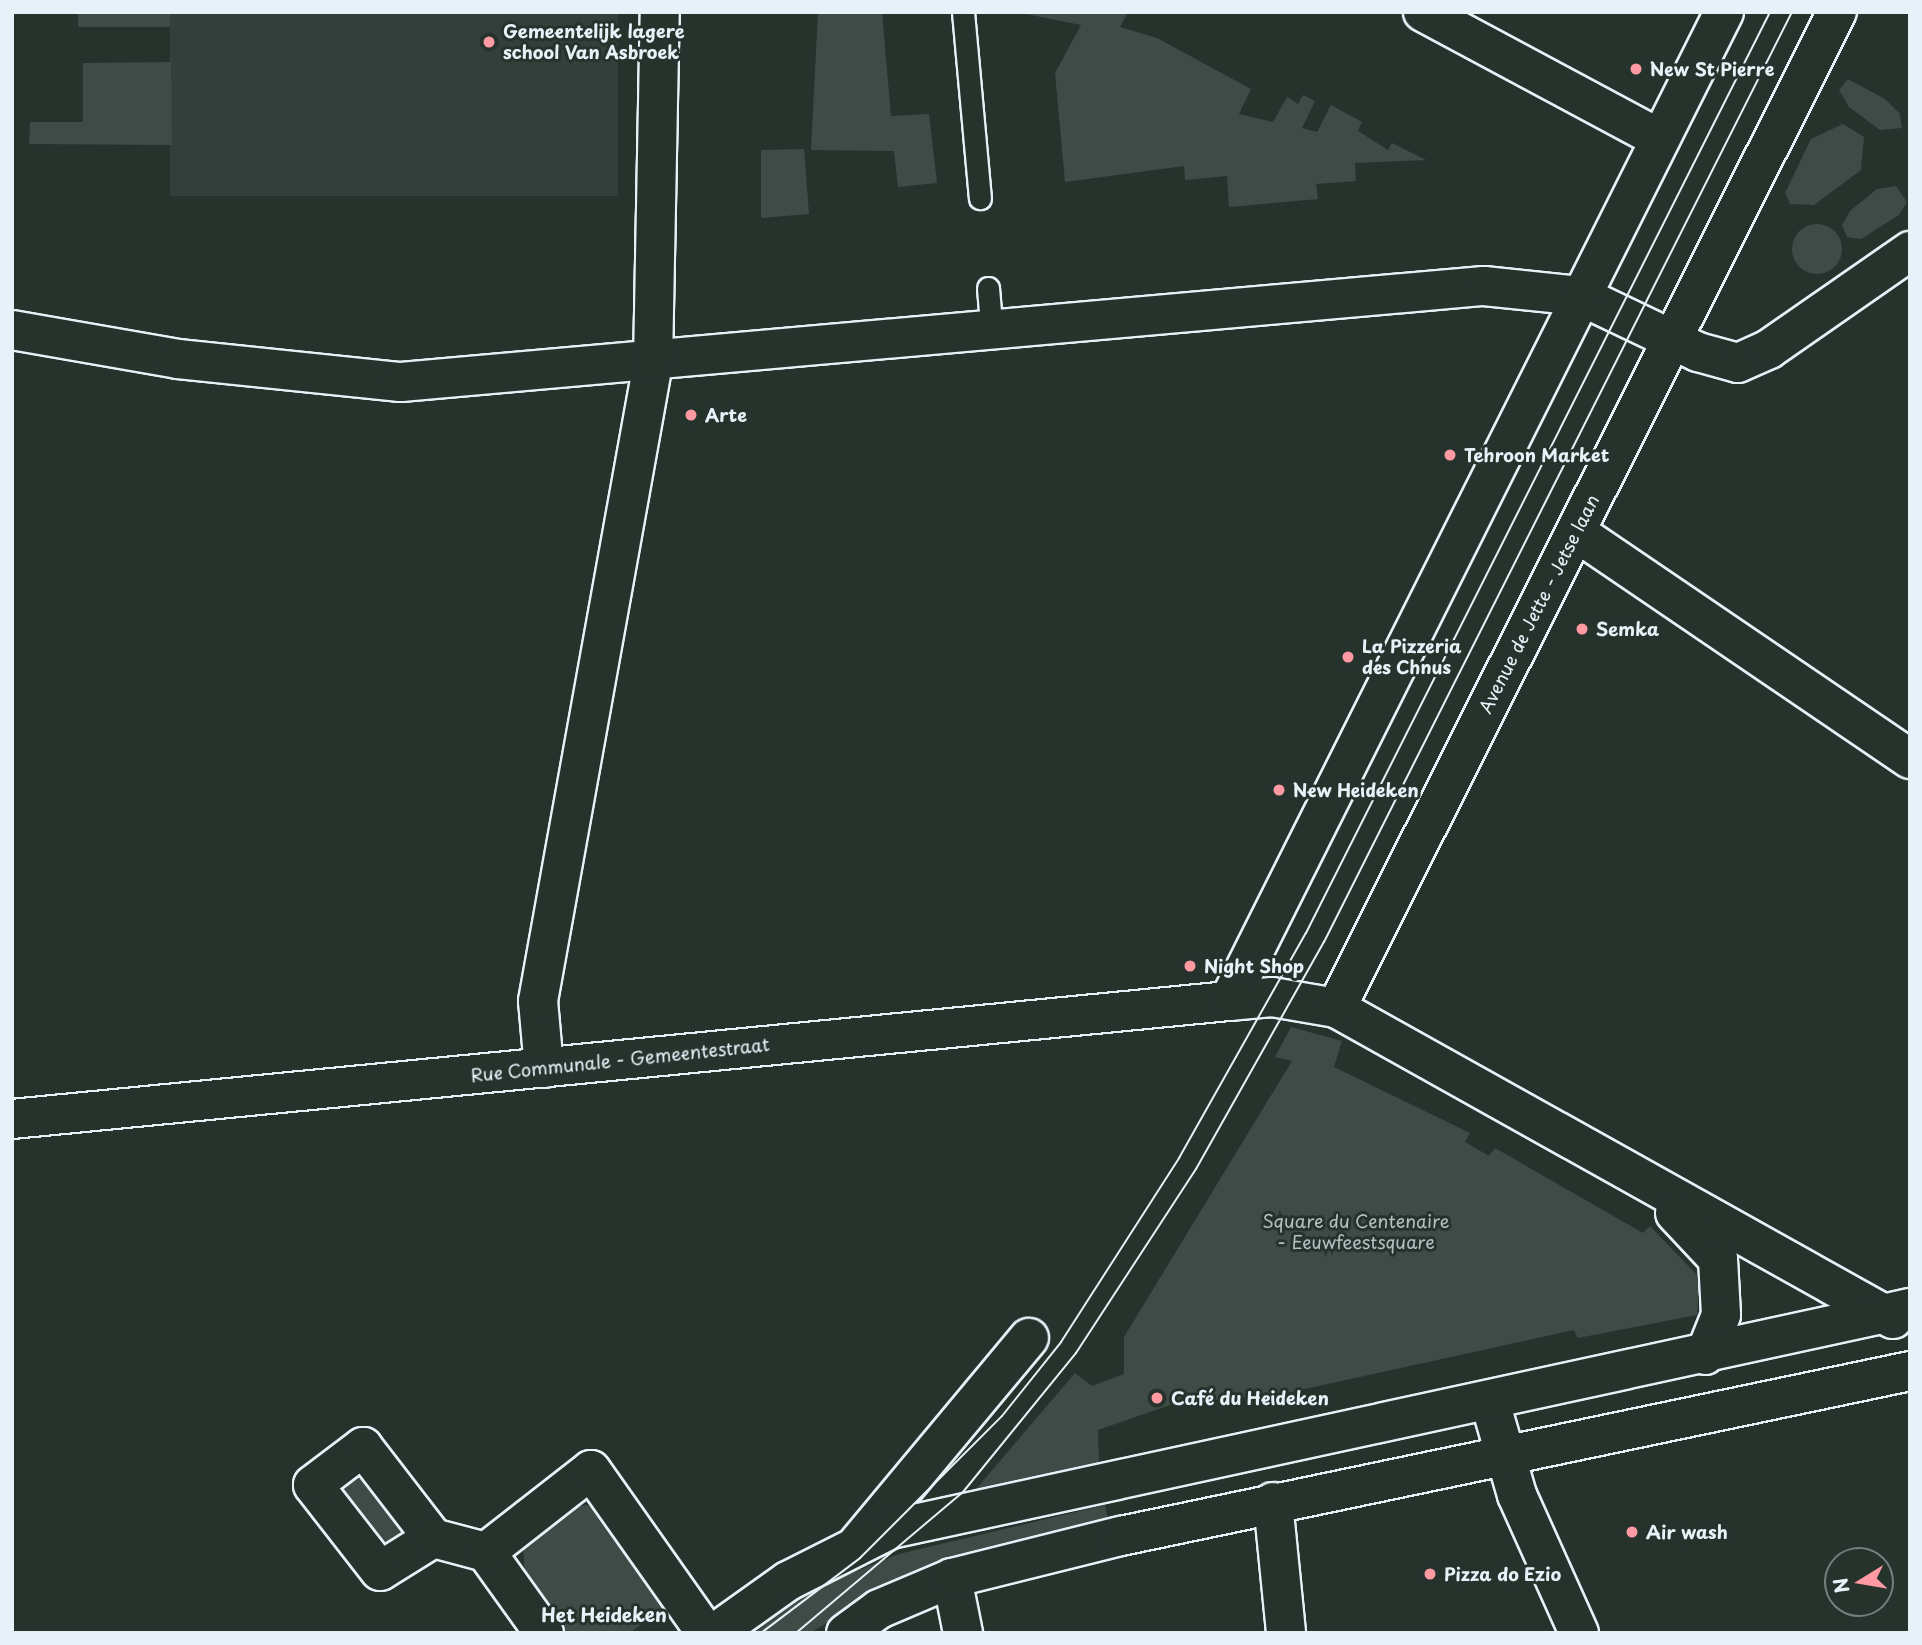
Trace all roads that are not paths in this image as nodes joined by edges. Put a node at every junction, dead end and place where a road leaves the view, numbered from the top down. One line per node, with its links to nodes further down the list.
1 (660, 12): 14 (street)
2 (963, 12): 7 (lane)
3 (1423, 12): 6 (street)
4 (1724, 12): 6 (street)
5 (1837, 12): 13 (street, Avenue de Jette - Jetse laan)
6 (1660, 139): 10 (street)
7 (980, 198)
8 (1910, 251): 13 (street)
9 (988, 288): 12 (lane)
10 (1581, 296): 12 (street); 13 (street); 17 (street)
11 (12, 330): 14 (street)
12 (992, 335): 14 (street)
13 (1672, 340): 15 (street, Avenue de Jette - Jetse laan)
14 (653, 363): 19 (street)
15 (1576, 532): 16 (street); 18 (street, Avenue de Jette - Jetse laan)
16 (1910, 759)
17 (1229, 1001): 18 (street); 19 (street, Rue Communale - Gemeentestraat)
18 (1336, 1008): 21 (street)
19 (544, 1068): 20 (street, Rue Communale - Gemeentestraat)
20 (12, 1119)
21 (1647, 1184): 22 (street); 24 (street)
22 (1901, 1317): 24 (street)
23 (1030, 1338): 30 (street)
24 (1704, 1355): 26 (street)
25 (1910, 1371): 27 (street)
26 (1490, 1402): 27 (street); 30 (street)
27 (1506, 1455): 28 (street); 39 (street)
28 (1273, 1502): 32 (street); 38 (street)
29 (433, 1538): 31 (street)
30 (858, 1543): 35 (street)
31 (486, 1552): 33 (street); 34 (street)
32 (952, 1578): 36 (street); 37 (street)
33 (544, 1633)
34 (706, 1633)
35 (715, 1633)
36 (846, 1633)
37 (963, 1633)
38 (1286, 1633)
39 (1579, 1633)

